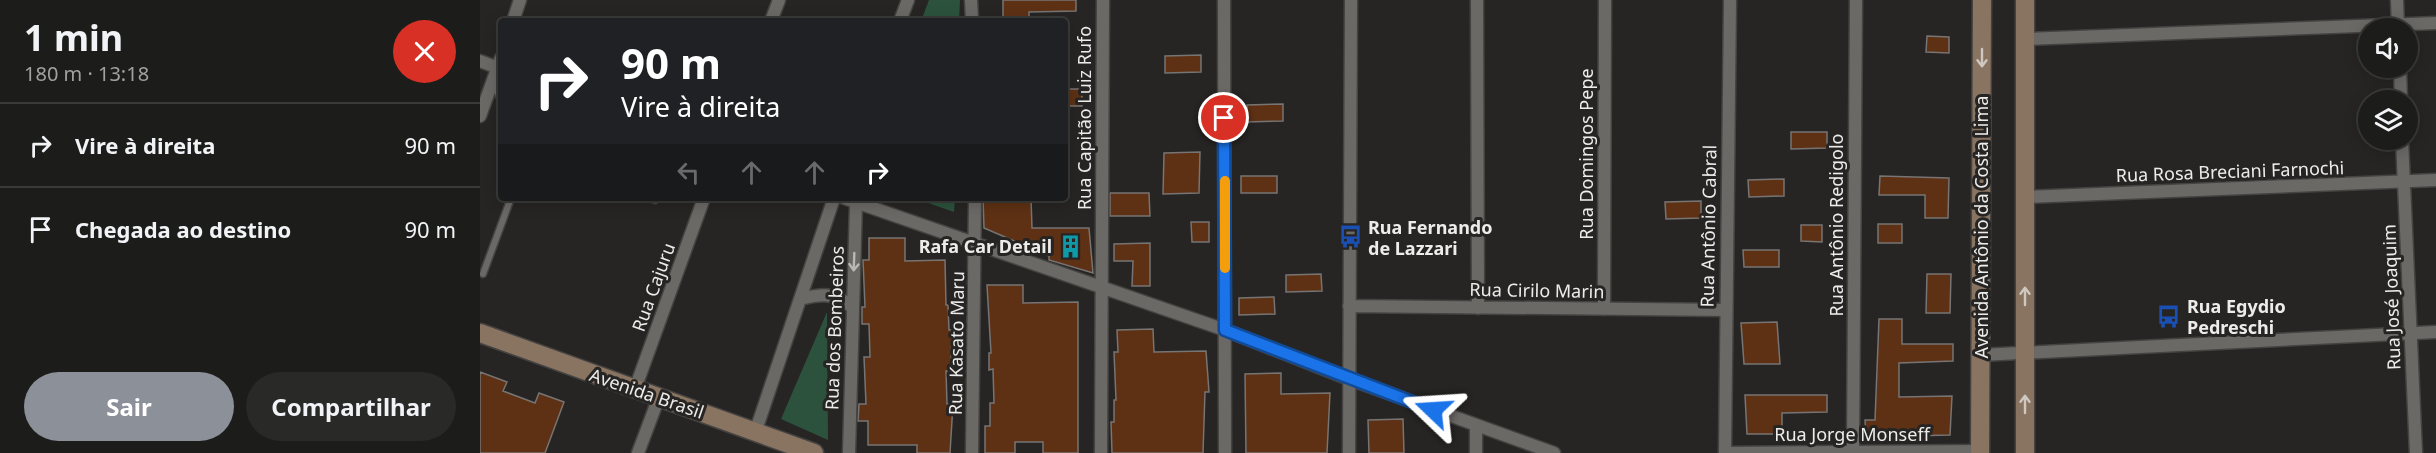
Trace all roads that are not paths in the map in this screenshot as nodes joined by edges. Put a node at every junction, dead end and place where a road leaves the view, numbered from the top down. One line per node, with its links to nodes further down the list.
1 (520, 0): 15 (street)
2 (779, 0): 16 (street)
3 (908, 0): 17 (street)
4 (971, 0): 18 (street)
5 (1103, 0): 42 (street, Rua Capitão Luiz Rufo)
6 (1224, 0): 49 (street)
7 (1351, 0): 44 (street)
8 (1477, 0): 46 (street)
9 (1605, 0): 47 (street, Rua Domingos Pepe)
10 (1730, 0): 48 (street, Rua Antônio Cabral)
11 (1856, 0): 60 (street, Rua Antônio Redigolo)
12 (1982, 0): 54 (street, Avenida Antônio da Costa Lima, one-way to 54)
13 (2025, 0): 23 (street)
14 (2397, 0): 19 (street)
15 (514, 18)
16 (772, 18)
17 (901, 18)
18 (972, 18)
19 (2398, 18)
20 (2436, 23): 21 (street)
21 (2418, 24)
22 (2358, 27): 23 (street)
23 (2025, 39): 33 (street)
24 (480, 61): 25 (street)
25 (498, 64)
26 (498, 69): 27 (street)
27 (493, 81): 28 (lane); 29 (street)
28 (498, 93)
29 (480, 117)
30 (2402, 150): 32 (street, Rua José Joaquim)
31 (2436, 180): 32 (street, Rua Rosa Breciani Farnochi)
32 (2404, 182): 33 (street, Rua Rosa Breciani Farnochi); 52 (street, Rua José Joaquim)
33 (2025, 197): 53 (street, one-way to 33)
34 (510, 201): 41 (lane)
35 (703, 201): 56 (street, Rua Cajuru)
36 (833, 201): 43 (street)
37 (851, 201): 39 (street)
38 (975, 201): 40 (street, Rua Kasato Maru)
39 (856, 203): 40 (street); 45 (street, Rua dos Bombeiros, one-way to 45)
40 (976, 243): 42 (street); 65 (street, Rua Kasato Maru)
41 (483, 274)
42 (1101, 288): 49 (street); 66 (street, Rua Capitão Luiz Rufo)
43 (800, 299): 45 (street); 59 (street)
44 (1349, 306): 46 (street, Rua Cirilo Marin); 55 (street)
45 (852, 307): 64 (street, Rua dos Bombeiros)
46 (1478, 308): 47 (street, Rua Cirilo Marin)
47 (1604, 309): 48 (street, Rua Cirilo Marin)
48 (1725, 310): 71 (street, Rua Antônio Cabral)
49 (1225, 330): 55 (street); 67 (street)
50 (2436, 332): 52 (street)
51 (480, 333): 56 (street, Avenida Brasil)
52 (2411, 334): 53 (street); 73 (street, Rua José Joaquim)
53 (2025, 354): 54 (street); 72 (street, one-way to 53)
54 (1981, 355): 61 (street, Avenida Antônio da Costa Lima)
55 (1349, 379): 58 (street); 68 (street)
56 (635, 389): 57 (street, Avenida Brasil)
57 (659, 397): 59 (street, Avenida Brasil); 62 (street)
58 (1476, 425): 69 (street); 70 (street)
59 (756, 430): 63 (street, Avenida Brasil)
60 (1853, 451): 61 (street, Rua Jorge Monseff); 71 (street, Rua Jorge Monseff)
61 (1980, 452)
62 (638, 453)
63 (814, 453)
64 (849, 453)
65 (972, 453)
66 (1101, 453)
67 (1225, 453)
68 (1349, 453)
69 (1476, 453)
70 (1554, 453)
71 (1725, 453)
72 (2025, 453)
73 (2416, 453)

